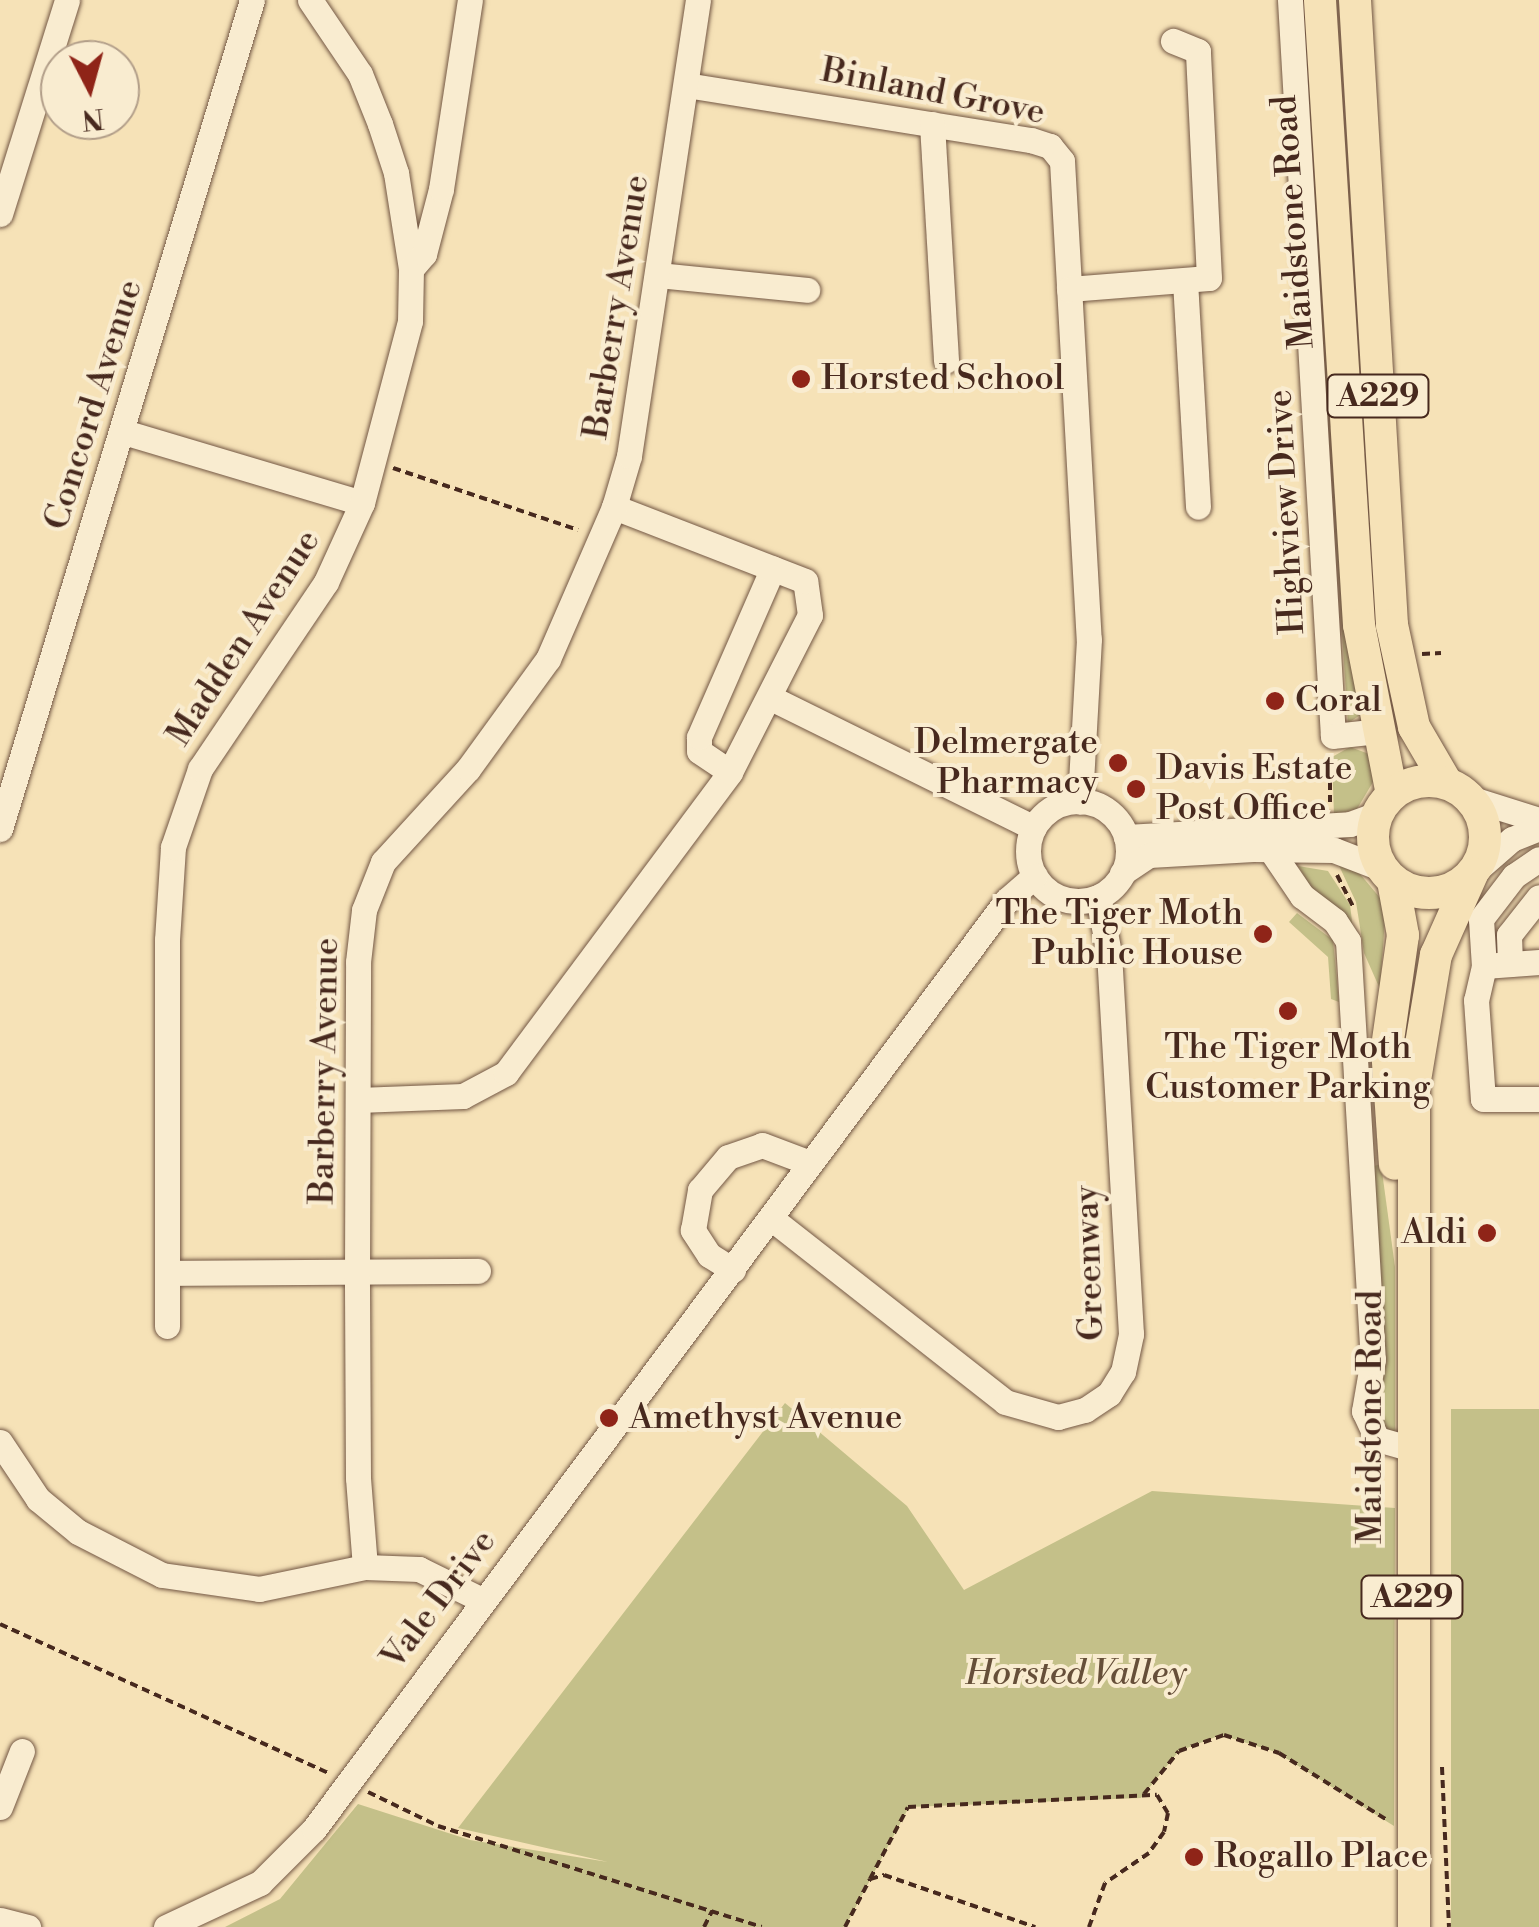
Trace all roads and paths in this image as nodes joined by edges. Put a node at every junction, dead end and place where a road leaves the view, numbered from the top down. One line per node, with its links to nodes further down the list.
1 (68, 0): 12 (street)
2 (252, 0): 19 (street, Concord Avenue)
3 (310, 0): 13 (street)
4 (470, 0): 13 (street, Madden Avenue)
5 (698, 0): 10 (street, Barberry Avenue)
6 (1290, 0): 30 (street, Highview Drive)
7 (1320, 0): 29 (main road, Maidstone Road / A229)
8 (1355, 0): 32 (main road, Maidstone Road / A229)
9 (1173, 40): 15 (street)
10 (686, 84): 11 (street, Binland Grove); 14 (street, Barberry Avenue)
11 (932, 124): 16 (street, Binland Grove); 18 (street)
12 (0, 214)
13 (411, 269): 20 (street, Madden Avenue)
14 (658, 275): 17 (street); 23 (street, Barberry Avenue)
15 (1185, 282): 16 (street); 22 (street)
16 (1069, 289): 33 (street, Binland Grove)
17 (807, 290)
18 (946, 361)
19 (124, 432): 21 (street); 39 (street, Concord Avenue)
20 (375, 462): 21 (street, Madden Avenue); 24 (path)
21 (362, 504): 59 (street, Madden Avenue)
22 (1198, 507)
23 (614, 508): 24 (street, Barberry Avenue); 25 (street)
24 (602, 538): 53 (street, Barberry Avenue)
25 (773, 568): 28 (street); 31 (street)
26 (1442, 653): 27 (path)
27 (1414, 658)
28 (771, 698): 31 (street); 37 (street)
29 (1378, 731): 30 (street); 34 (main road, Maidstone Road / A229)
30 (1334, 736): 35 (path)
31 (730, 772): 53 (street)
32 (1458, 790): 34 (main road); 36 (street); 43 (main road, A229)
33 (1080, 802): 37 (street); 40 (street)
34 (1385, 804): 40 (street); 45 (main road, A229)
35 (1331, 815)
36 (1539, 820)
37 (1034, 828): 46 (street)
38 (1539, 828): 43 (street)
39 (0, 829)
40 (1126, 837): 44 (street)
41 (1281, 848): 44 (street); 45 (street); 63 (street)
42 (1539, 858): 51 (street)
43 (1474, 872): 45 (main road); 56 (main road, Maidstone Road / A229)
44 (1122, 873): 48 (street)
45 (1388, 875): 56 (main road, Maidstone Road / A229)
46 (1034, 876): 48 (street); 54 (street, Vale Drive)
47 (1539, 897): 50 (street)
48 (1098, 898): 55 (street, Greenway)
49 (1539, 962): 50 (street)
50 (1510, 964): 51 (street)
51 (1484, 967): 52 (street)
52 (1539, 1099)
53 (358, 1100): 60 (street, Barberry Avenue)
54 (810, 1163): 55 (street, Vale Drive); 57 (street)
55 (772, 1219): 57 (street, Vale Drive)
56 (1411, 1267): 63 (main road, Maidstone Road / A229)
57 (732, 1270): 65 (street, Vale Drive)
58 (478, 1271): 60 (street)
59 (168, 1273): 60 (street); 61 (street, Madden Avenue)
60 (357, 1274): 64 (street, Barberry Avenue)
61 (167, 1326)
62 (0, 1442): 64 (street)
63 (1411, 1449): 71 (main road, Maidstone Road / A229)
64 (365, 1567): 65 (street)
65 (482, 1600): 68 (street, Vale Drive)
66 (0, 1624): 68 (path)
67 (22, 1750): 70 (street)
68 (348, 1782): 73 (path); 76 (street, Vale Drive)
69 (1144, 1794): 71 (path); 72 (path); 81 (path)
70 (0, 1807)
71 (1415, 1830): 82 (main road, Maidstone Road / A229)
72 (870, 1879): 79 (path); 80 (path)
73 (712, 1912): 77 (path); 78 (path)
74 (0, 1920): 75 (street)
75 (28, 1927)
76 (166, 1927)
77 (704, 1927)
78 (762, 1927)
79 (845, 1927)
80 (1035, 1927)
81 (1089, 1927)
82 (1414, 1927)

